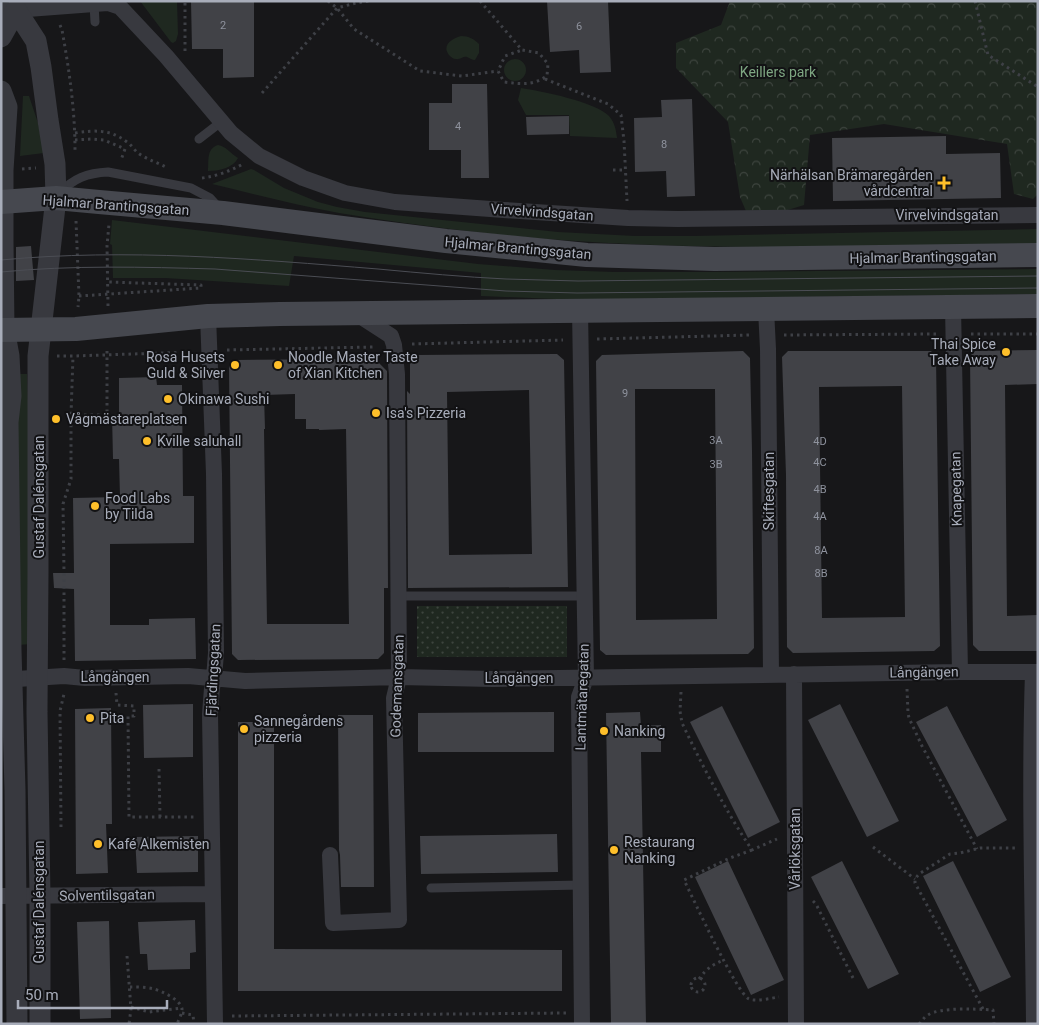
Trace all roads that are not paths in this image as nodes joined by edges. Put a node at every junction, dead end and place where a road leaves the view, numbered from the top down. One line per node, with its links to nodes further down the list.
1 (94, 4): 2 (street); 3 (lane); 6 (street, Virvelvindsgatan)
2 (11, 7): 4 (street); 8 (street, Gustaf Dalénsgatan)
3 (95, 22)
4 (1, 37)
5 (1, 91): 9 (street, Gustaf Dalénsgatan)
6 (221, 122): 7 (lane); 10 (street, Virvelvindsgatan)
7 (199, 139)
8 (56, 198): 9 (main road, Hjalmar Brantingsgatan); 11 (main road, Hjalmar Brantingsgatan); 19 (street, Gustaf Dalénsgatan)
9 (2, 202): 18 (street, Gustaf Dalénsgatan)
10 (1038, 215)
11 (1038, 255)
12 (1038, 306): 13 (main road)
13 (953, 307): 14 (main road); 24 (street, Knapegatan)
14 (766, 309): 15 (main road); 26 (street, Skiftesgatan)
15 (580, 310): 16 (main road); 23 (street, Lantmätaregatan)
16 (355, 312): 17 (main road); 22 (street, Godemansgatan)
17 (208, 316): 19 (main road); 29 (street, Fjärdingsgatan)
18 (3, 329): 19 (main road); 20 (street, Gustaf Dalénsgatan)
19 (40, 329): 31 (street, Gustaf Dalénsgatan)
20 (4, 416): 21 (street, Gustaf Dalénsgatan)
21 (5, 477): 32 (street, Gustaf Dalénsgatan)
22 (399, 596): 23 (lane); 28 (street, Godemansgatan)
23 (584, 596): 30 (street, Lantmätaregatan)
24 (960, 672): 25 (street, Långängen); 27 (street, Långängen)
25 (1035, 672): 44 (street)
26 (771, 674): 27 (street, Långängen); 30 (street, Långängen)
27 (794, 674): 43 (street, Vårlöksgatan)
28 (399, 677): 29 (street, Långängen); 30 (street, Långängen); 33 (street, Godemansgatan)
29 (214, 678): 31 (street, Långängen); 36 (street, Fjärdingsgatan)
30 (586, 678): 34 (street, Lantmätaregatan)
31 (37, 679): 32 (street, Långängen); 38 (street, Gustaf Dalénsgatan)
32 (6, 680): 37 (street, Gustaf Dalénsgatan)
33 (330, 854)
34 (581, 885): 35 (lane); 39 (street, Lantmätaregatan)
35 (430, 888)
36 (212, 894): 38 (street, Solventilsgatan); 40 (street, Fjärdingsgatan)
37 (9, 896): 38 (street, Solventilsgatan); 41 (street, Gustaf Dalénsgatan)
38 (40, 896): 42 (street, Gustaf Dalénsgatan)
39 (582, 1018)
40 (215, 1020)
41 (17, 1024)
42 (40, 1024)
43 (796, 1024)
44 (1034, 1024)

